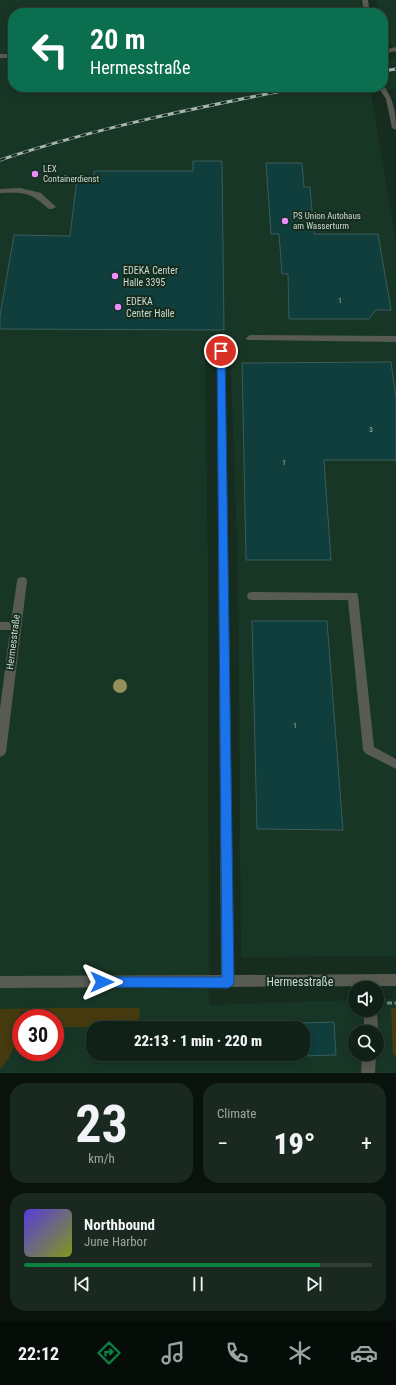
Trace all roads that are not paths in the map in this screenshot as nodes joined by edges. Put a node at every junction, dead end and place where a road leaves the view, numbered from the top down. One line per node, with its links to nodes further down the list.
1 (384, 92): 2 (street)
2 (396, 128)
3 (0, 191): 4 (street)
4 (52, 207)
5 (250, 338): 6 (street)
6 (396, 339)
7 (221, 351): 16 (street)
8 (22, 581): 11 (street, Hermesstraße)
9 (252, 596): 13 (street)
10 (0, 626): 11 (street)
11 (15, 626): 12 (street, Hermesstraße)
12 (0, 752)
13 (396, 764)
14 (396, 980): 17 (street, Hermesstraße)
15 (0, 982): 16 (street, Hermesstraße)
16 (228, 982): 18 (street, Hermesstraße)
17 (384, 982)
18 (348, 984)
19 (369, 1061): 20 (street)
20 (368, 1073)

